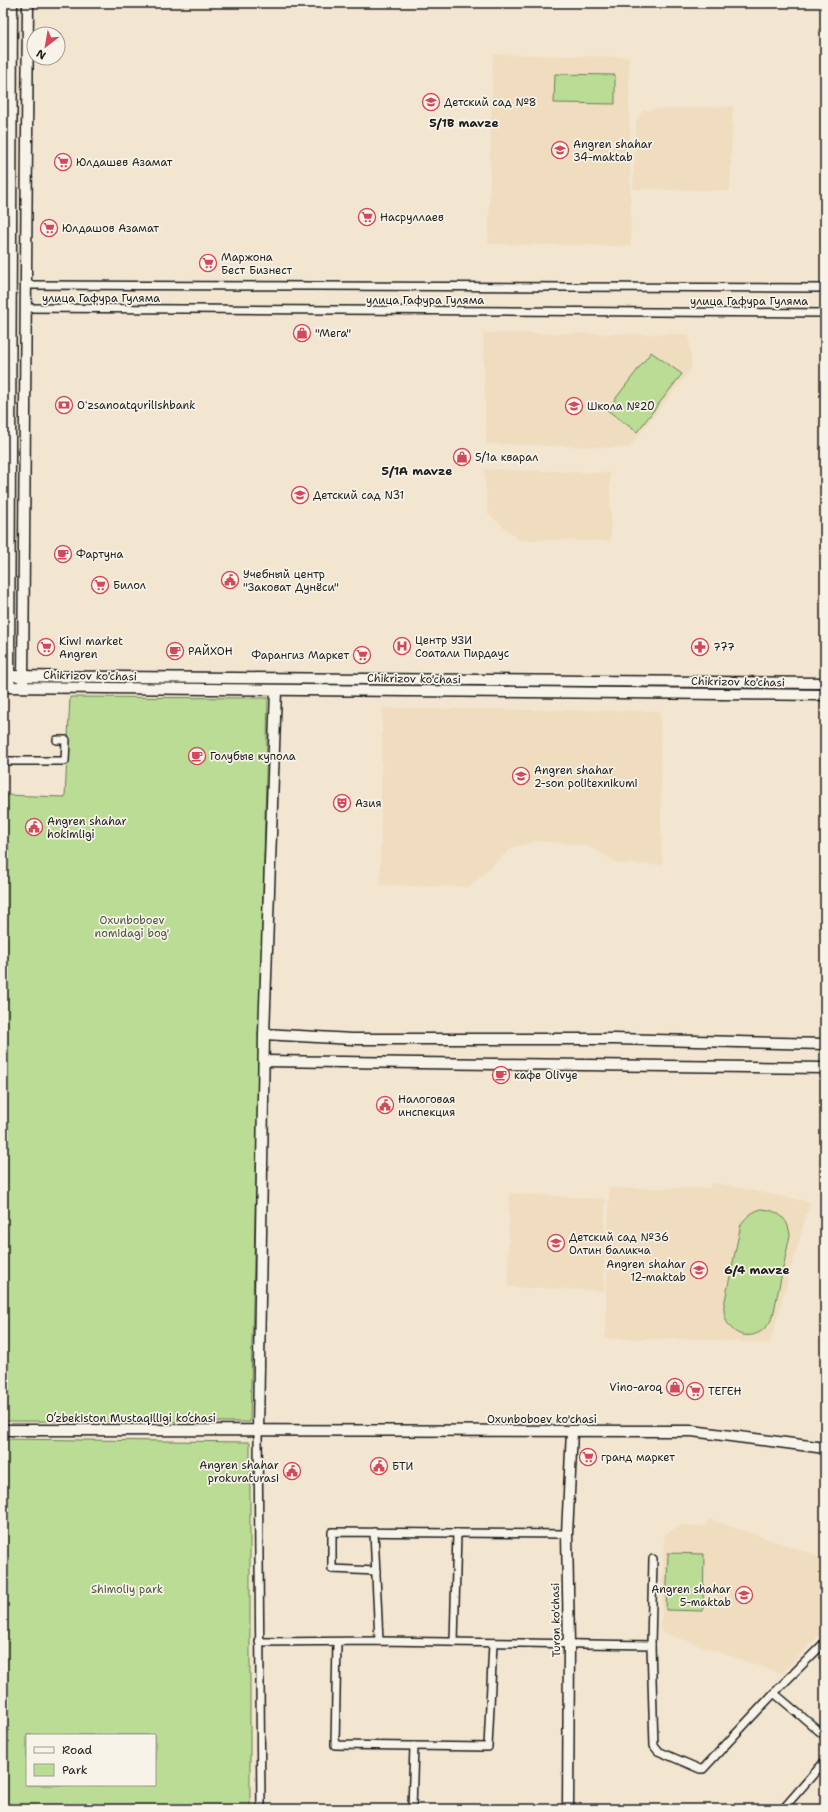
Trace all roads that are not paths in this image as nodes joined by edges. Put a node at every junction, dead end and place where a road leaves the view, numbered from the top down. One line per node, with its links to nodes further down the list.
1 (12, 3): 3 (main road)
2 (28, 3): 4 (main road)
3 (11, 242): 4 (main road); 9 (main road)
4 (26, 242): 5 (main road)
5 (26, 285): 6 (street); 7 (main road)
6 (825, 288)
7 (26, 308): 8 (street, улица Гафура Гуляма); 10 (main road)
8 (825, 313)
9 (6, 676): 10 (main road, Chikrizov ko'chasi); 13 (main road)
10 (23, 676): 11 (main road, Chikrizov ko'chasi); 14 (main road)
11 (58, 677): 12 (main road, Chikrizov ko'chasi); 15 (main road)
12 (825, 683)
13 (6, 687): 14 (main road, Chikrizov ko'chasi)
14 (22, 687): 15 (main road, Chikrizov ko'chasi)
15 (58, 688): 16 (main road, Chikrizov ko'chasi)
16 (276, 690): 17 (main road, Chikrizov ko'chasi); 20 (main road)
17 (825, 695)
18 (57, 740): 19 (street)
19 (3, 760)
20 (264, 1034): 21 (main road); 22 (main road)
21 (825, 1044)
22 (264, 1061): 23 (main road); 25 (main road)
23 (825, 1068)
24 (3, 1430): 25 (main road, O‘zbekiston Mustaqilligi ko‘chasi)
25 (258, 1431): 26 (main road, Oxunboboev ko'chasi); 34 (street)
26 (572, 1431): 27 (main road, Oxunboboev ko'chasi); 30 (main road, Turon ko'chasi)
27 (825, 1448)
28 (374, 1532): 29 (street); 32 (street); 32 (street)
29 (457, 1533): 30 (street); 36 (street)
30 (567, 1534): 39 (main road, Turon ko'chasi)
31 (653, 1559): 40 (street)
32 (376, 1571): 33 (street)
33 (379, 1641): 35 (street); 36 (street)
34 (259, 1642): 35 (street); 45 (street)
35 (337, 1642): 43 (street)
36 (454, 1642): 38 (street)
37 (825, 1642): 41 (street)
38 (493, 1643): 39 (street); 43 (street)
39 (569, 1644): 40 (street); 47 (main road, Turon ko'chasi)
40 (652, 1646): 41 (street)
41 (774, 1694): 42 (street)
42 (825, 1736)
43 (414, 1746): 46 (street)
44 (825, 1761): 48 (street)
45 (261, 1809)
46 (412, 1809)
47 (568, 1809)
48 (783, 1809)

